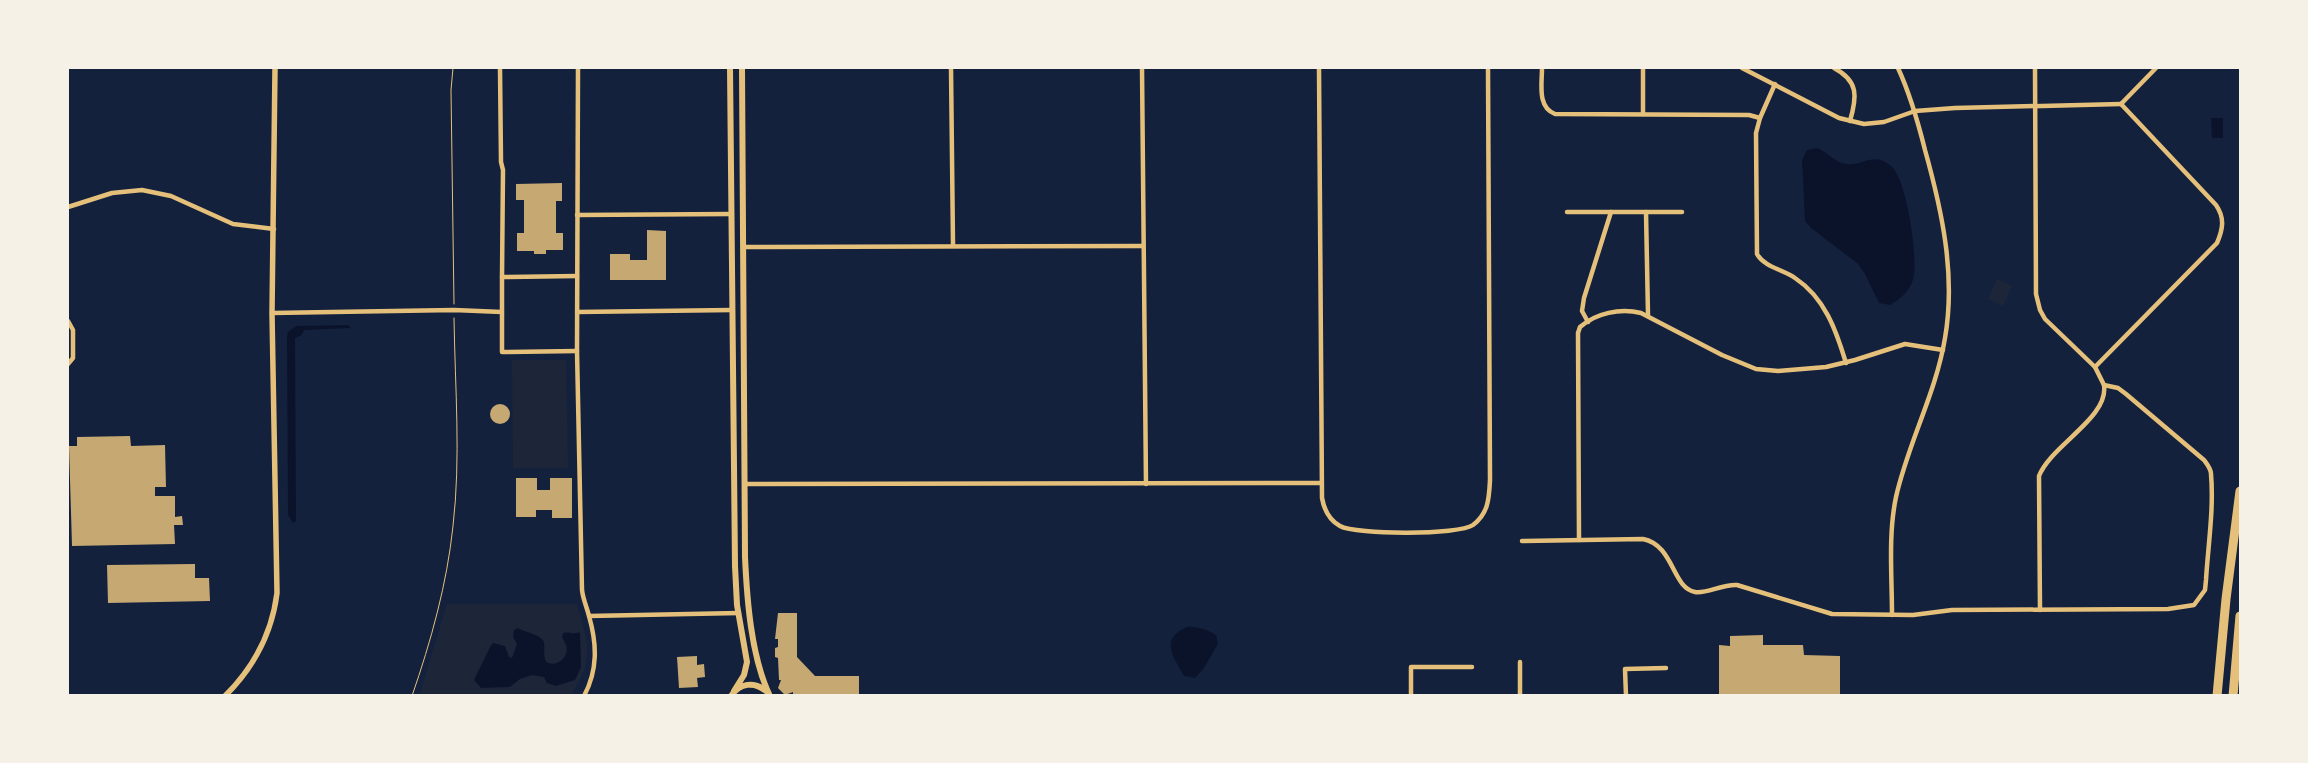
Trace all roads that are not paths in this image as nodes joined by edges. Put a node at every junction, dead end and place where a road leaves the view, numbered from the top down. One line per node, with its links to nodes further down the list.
1 (275, 68): 31 (street)
2 (500, 68): 36 (street)
3 (578, 68): 29 (street)
4 (730, 68): 30 (main road)
5 (742, 68): 34 (main road)
6 (951, 68): 32 (street)
7 (1142, 68): 33 (street)
8 (1319, 68): 50 (street)
9 (1488, 68): 50 (street)
10 (1542, 68): 21 (street)
11 (1643, 68): 21 (street)
12 (1742, 68): 17 (street)
13 (1834, 68): 23 (street)
14 (1898, 68): 20 (street)
15 (2035, 68): 19 (street)
16 (2156, 68): 18 (street)
17 (1775, 84): 22 (street); 23 (street)
18 (2121, 104): 19 (street); 48 (street)
19 (2036, 106): 20 (street); 48 (street)
20 (1915, 112): 23 (street); 44 (street)
21 (1642, 114): 22 (street)
22 (1760, 118): 46 (street)
23 (1850, 121)
24 (68, 207): 31 (street)
25 (1567, 212): 26 (street)
26 (1611, 212): 27 (street); 43 (street)
27 (1646, 212): 28 (street); 41 (street)
28 (1682, 212)
29 (577, 214): 30 (street); 35 (street)
30 (732, 214): 37 (main road)
31 (274, 229): 40 (street)
32 (953, 245): 33 (street); 34 (street)
33 (1143, 246): 52 (street)
34 (744, 247): 51 (main road)
35 (577, 276): 36 (street); 39 (street)
36 (502, 277): 38 (street)
37 (732, 310): 39 (street); 57 (main road)
38 (502, 312): 40 (street); 45 (street)
39 (577, 312): 45 (street)
40 (272, 313): 66 (street)
41 (1648, 315): 43 (street); 46 (street)
42 (68, 321): 47 (street)
43 (1588, 322): 54 (street)
44 (1943, 350): 46 (street); 58 (street)
45 (577, 351): 59 (street)
46 (1846, 362)
47 (68, 364)
48 (2095, 367): 49 (street)
49 (2104, 385): 56 (street); 56 (street)
50 (1321, 483): 52 (street)
51 (746, 484): 52 (street); 65 (main road)
52 (1146, 484)
53 (2240, 491): 71 (highway)
54 (1579, 540): 55 (street); 58 (street)
55 (1522, 541)
56 (2040, 610): 58 (street)
57 (739, 613): 59 (street); 64 (main road)
58 (1892, 615)
59 (589, 616): 67 (street)
60 (2240, 616): 72 (highway)
61 (1520, 662): 69 (street)
62 (1472, 667): 68 (street)
63 (1666, 668): 70 (street)
64 (732, 693): 65 (main road)
65 (769, 695)
66 (225, 696)
67 (584, 696)
68 (1411, 696)
69 (1520, 696)
70 (1626, 696)
71 (2217, 696)
72 (2233, 696)

